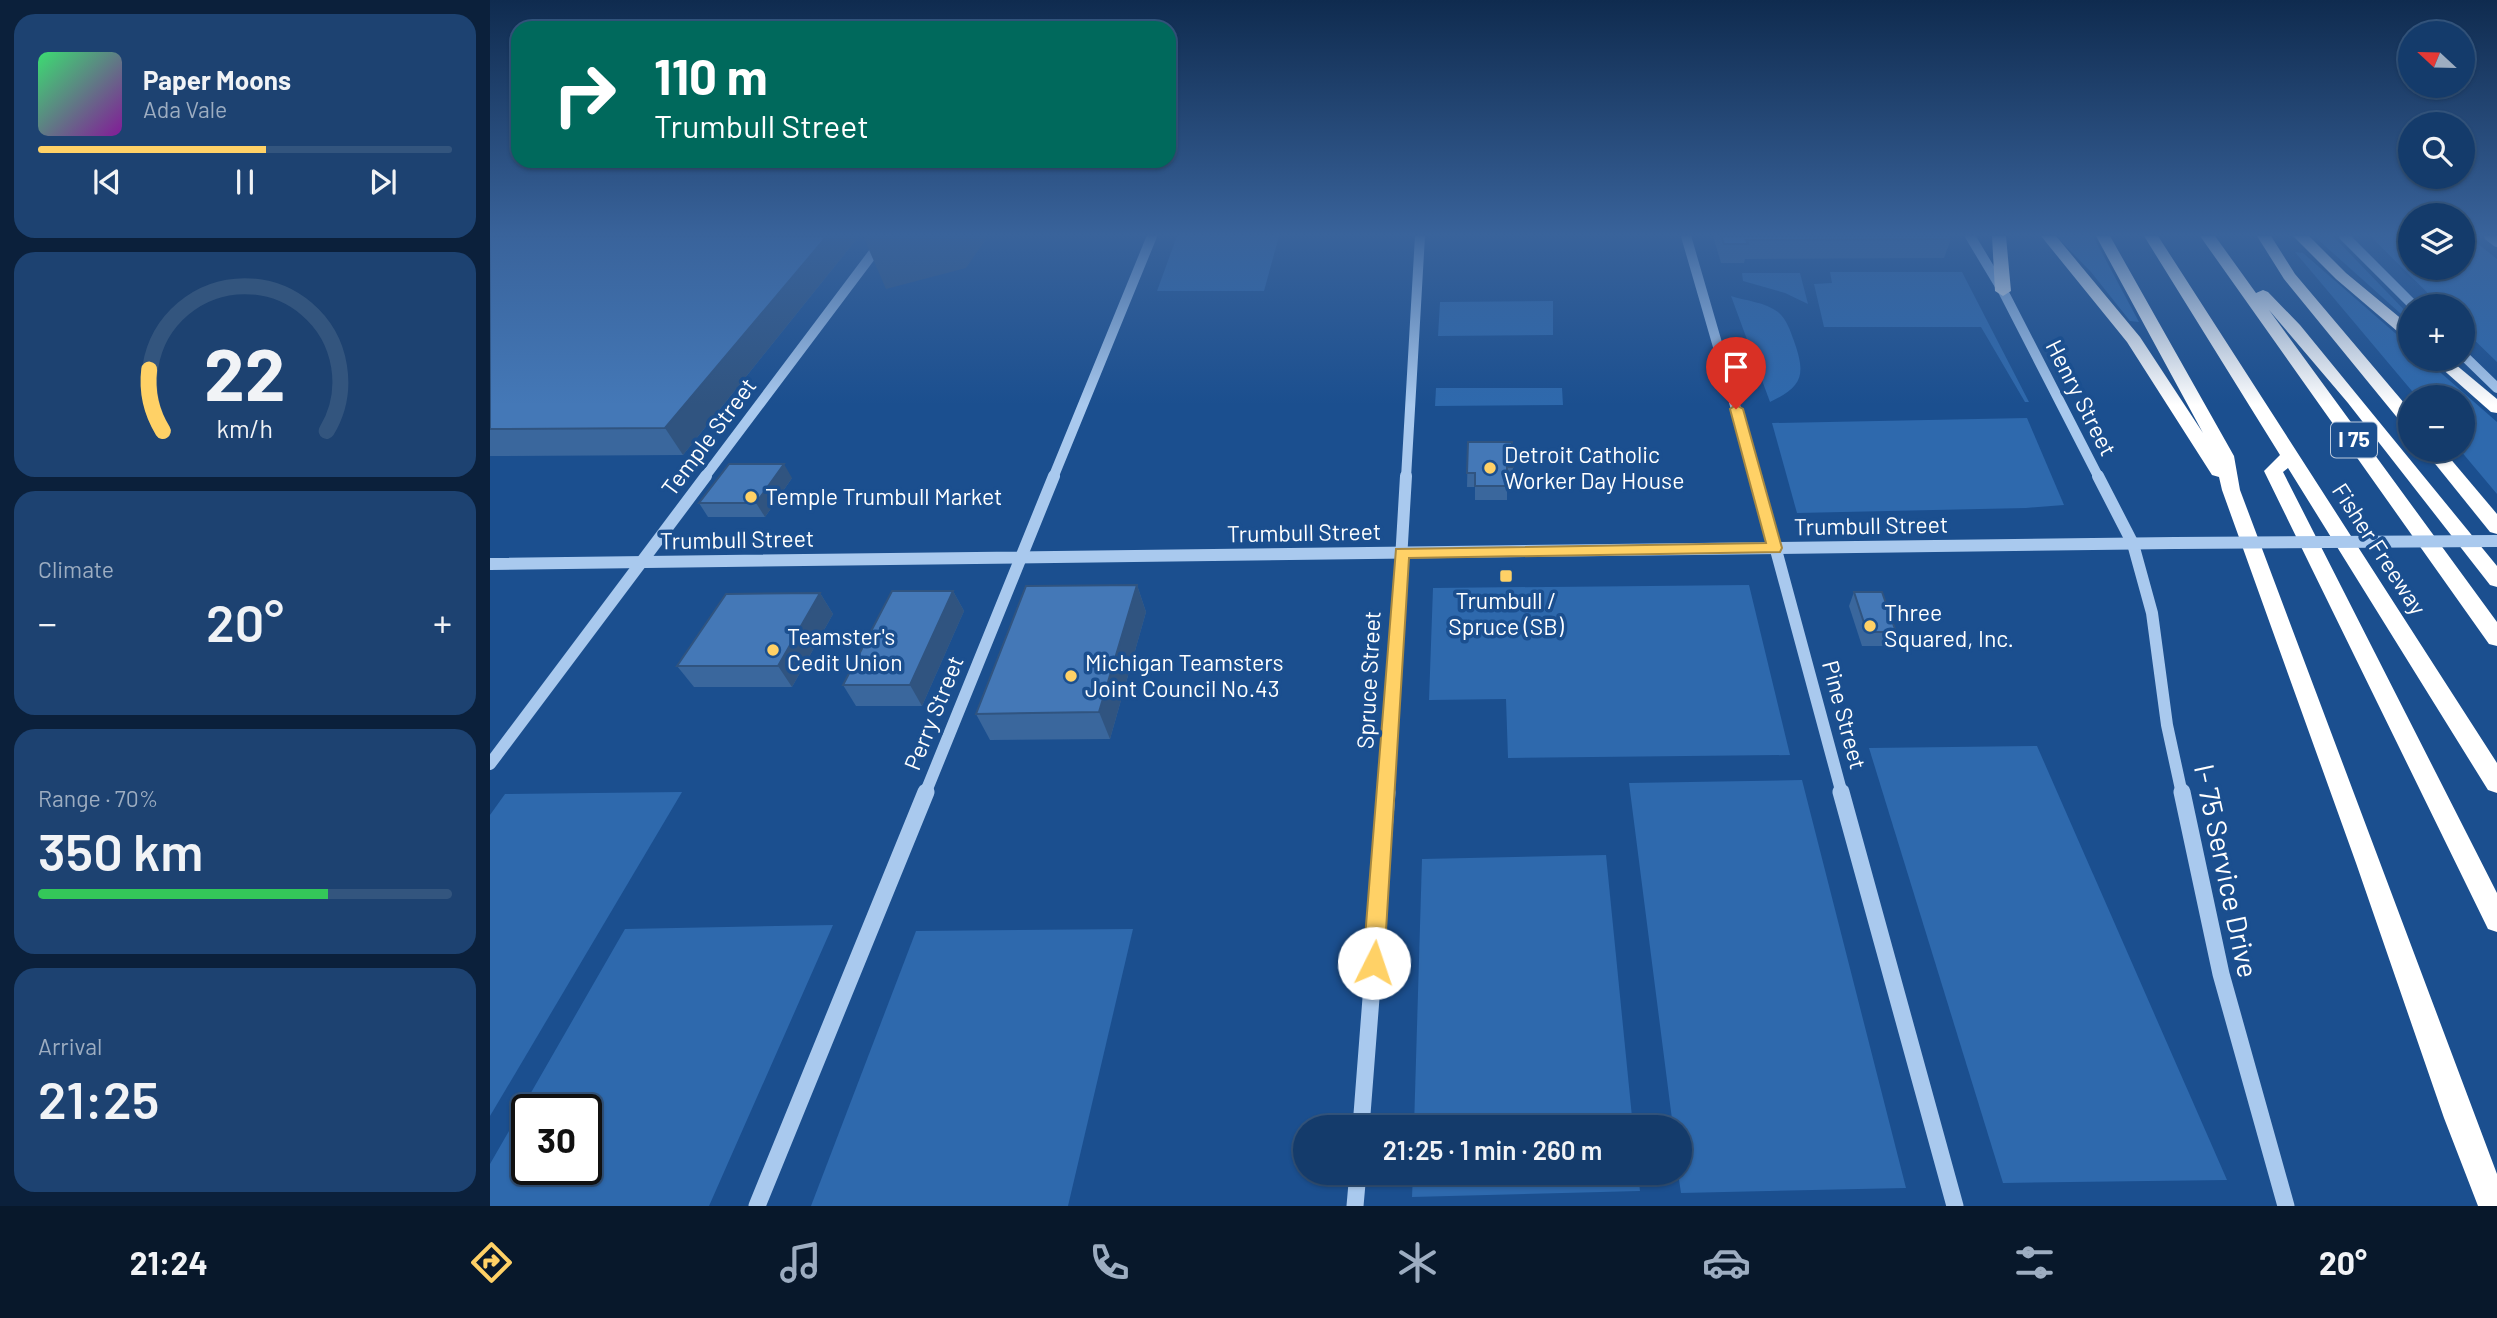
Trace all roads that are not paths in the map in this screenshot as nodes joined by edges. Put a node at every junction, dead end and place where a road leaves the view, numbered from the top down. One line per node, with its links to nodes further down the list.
1 (844, 292): 28 (street, Temple Street)
2 (1129, 292): 27 (street, Perry Street)
3 (1417, 292): 26 (street, Spruce Street)
4 (1702, 292): 25 (street, Pine Street)
5 (2004, 292): 24 (street, Henry Street)
6 (2095, 292): 21 (highway)
7 (2136, 292): 21 (highway)
8 (2187, 292): 19 (highway, Fisher Freeway)
9 (2247, 292): 31 (highway, Fisher Freeway / I 75)
10 (2260, 292): 30 (highway)
11 (2302, 292): 17 (highway)
12 (2360, 292): 13 (highway)
13 (2398, 324)
14 (2475, 367): 16 (street)
15 (2453, 371): 18 (highway)
16 (2497, 388)
17 (2398, 408)
18 (2497, 408)
19 (2289, 457): 33 (highway, Fisher Freeway); 34 (highway)
20 (2443, 462): 22 (highway)
21 (2231, 490): 41 (highway)
22 (2497, 527)
23 (2497, 541): 24 (street, Trumbull Street, bridge)
24 (2133, 544): 25 (street, Trumbull Street); 40 (street, I- 75 Service Drive)
25 (1774, 548): 26 (street, Trumbull Street); 39 (street, Pine Street)
26 (1401, 553): 27 (street, Trumbull Street); 35 (street, Spruce Street)
27 (1021, 557): 28 (street, Trumbull Street); 37 (street, Perry Street)
28 (641, 562): 29 (street, Trumbull Street); 32 (street, Temple Street)
29 (490, 564)
30 (2497, 580)
31 (2497, 638)
32 (490, 764)
33 (2497, 783)
34 (2497, 920)
35 (1362, 1115)
36 (1357, 1185): 38 (street)
37 (757, 1206)
38 (1355, 1206)
39 (1955, 1206)
40 (2286, 1206)
41 (2494, 1206)

